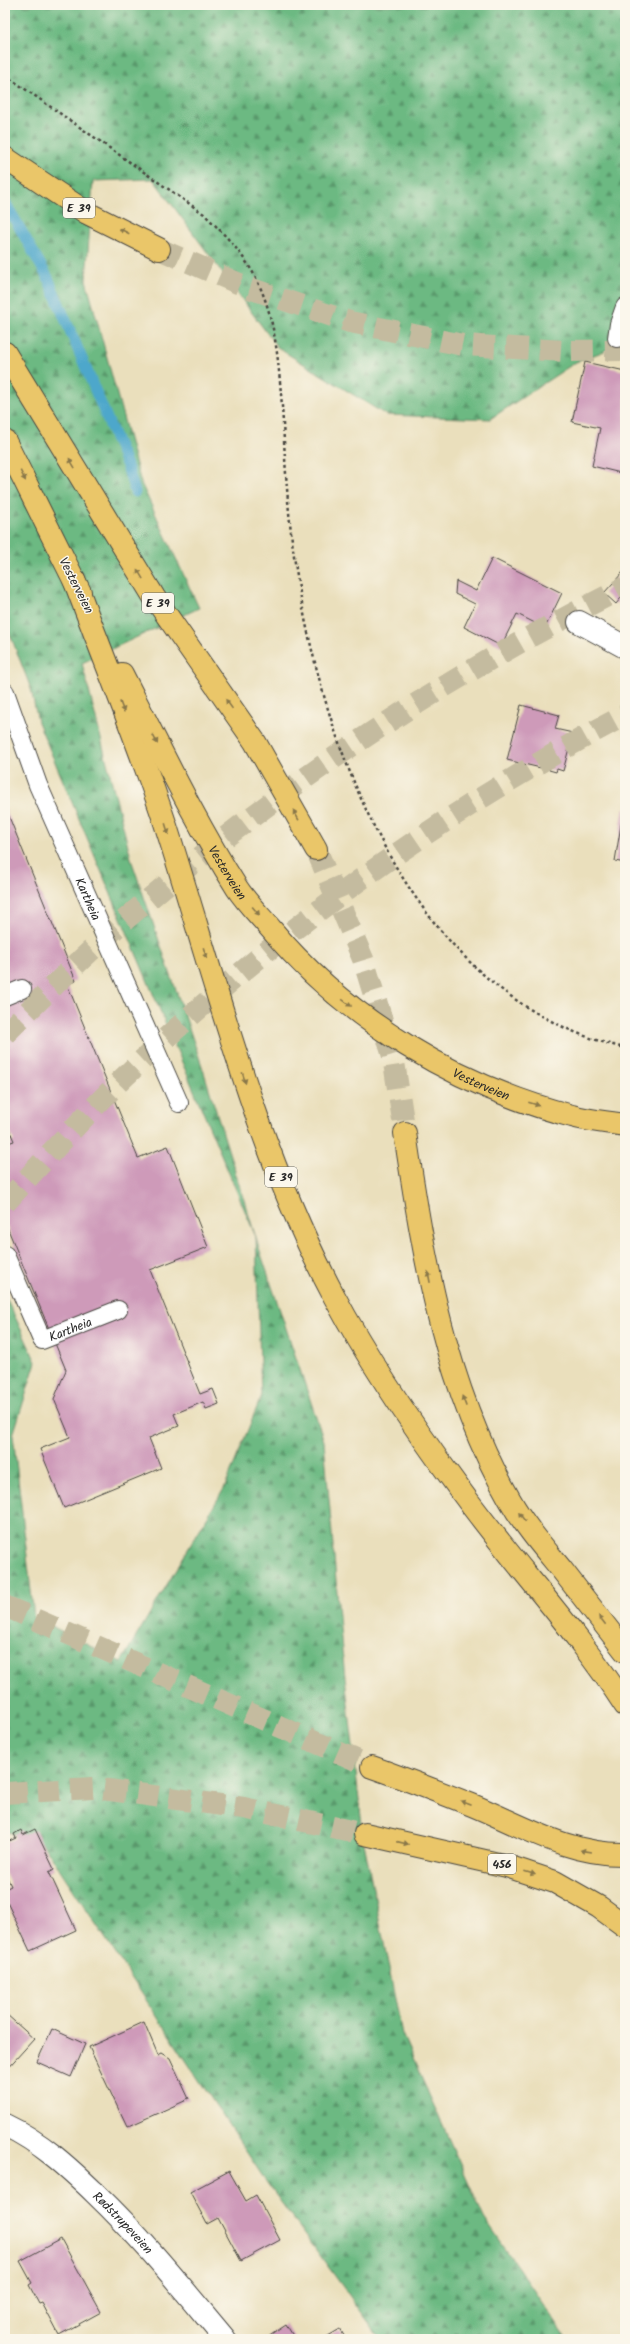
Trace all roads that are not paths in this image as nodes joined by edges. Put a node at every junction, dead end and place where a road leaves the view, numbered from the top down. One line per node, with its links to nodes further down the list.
1 (5, 158): 2 (main road, E 39, one-way to 1)
2 (158, 249)
3 (625, 307): 4 (lane)
4 (617, 338)
5 (5, 353): 11 (main road, E 39, one-way to 5)
6 (5, 441): 7 (main road, Vesterveien / E 39, one-way to 7)
7 (74, 579): 15 (main road, Vesterveien / E 39, one-way to 15); 20 (main road, E 39, one-way to 20)
8 (579, 622): 9 (street)
9 (625, 647)
10 (5, 692): 14 (lane, Kartheia)
11 (316, 849)
12 (22, 989): 13 (lane)
13 (5, 996)
14 (179, 1103)
15 (625, 1125)
16 (405, 1133): 19 (main road, one-way to 16)
17 (5, 1255): 18 (lane, Kartheia)
18 (118, 1310)
19 (625, 1651)
20 (625, 1705)
21 (372, 1766): 23 (main road, one-way to 21)
22 (365, 1834): 24 (main road, 456, one-way to 24)
23 (625, 1854)
24 (625, 1926)
25 (5, 2125): 26 (street, Rødstrupeveien)
26 (225, 2339)

